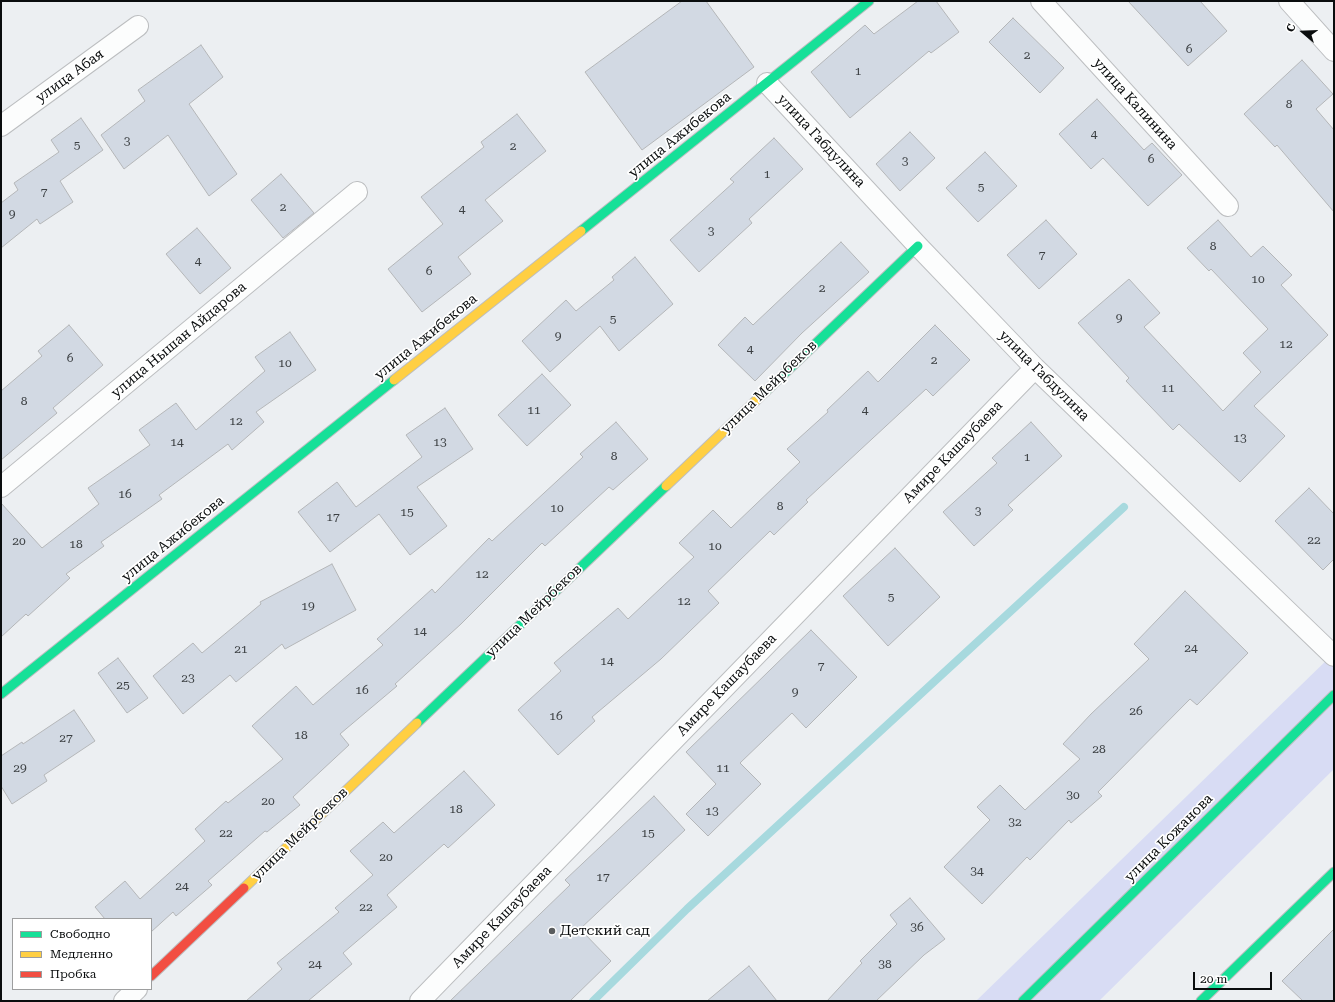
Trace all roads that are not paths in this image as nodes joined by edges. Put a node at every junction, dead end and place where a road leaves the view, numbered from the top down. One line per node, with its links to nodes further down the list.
1 (869, 1): 6 (street, улица Ажибекова)
2 (1041, 1): 9 (street, улица Калинина)
3 (1288, 1): 5 (street)
4 (138, 26): 7 (street, улица Абая)
5 (1334, 51)
6 (767, 83): 10 (street, улица Габдулина); 14 (street, улица Ажибекова)
7 (1, 126)
8 (356, 192): 12 (street, улица Нышан Айдарова)
9 (1228, 206)
10 (918, 246): 11 (street, улица Габдулина); 17 (street, улица Мейрбеков)
11 (1035, 368): 13 (street, улица Габдулина); 20 (street, Амире Кашаубаева)
12 (1, 487)
13 (1334, 656)
14 (1, 694)
15 (1334, 695): 21 (street, улица Кожанова)
16 (1334, 872): 22 (street)
17 (152, 975)
18 (136, 990): 19 (street)
19 (124, 1001)
20 (420, 1001)
21 (1023, 1001)
22 (1200, 1001)

